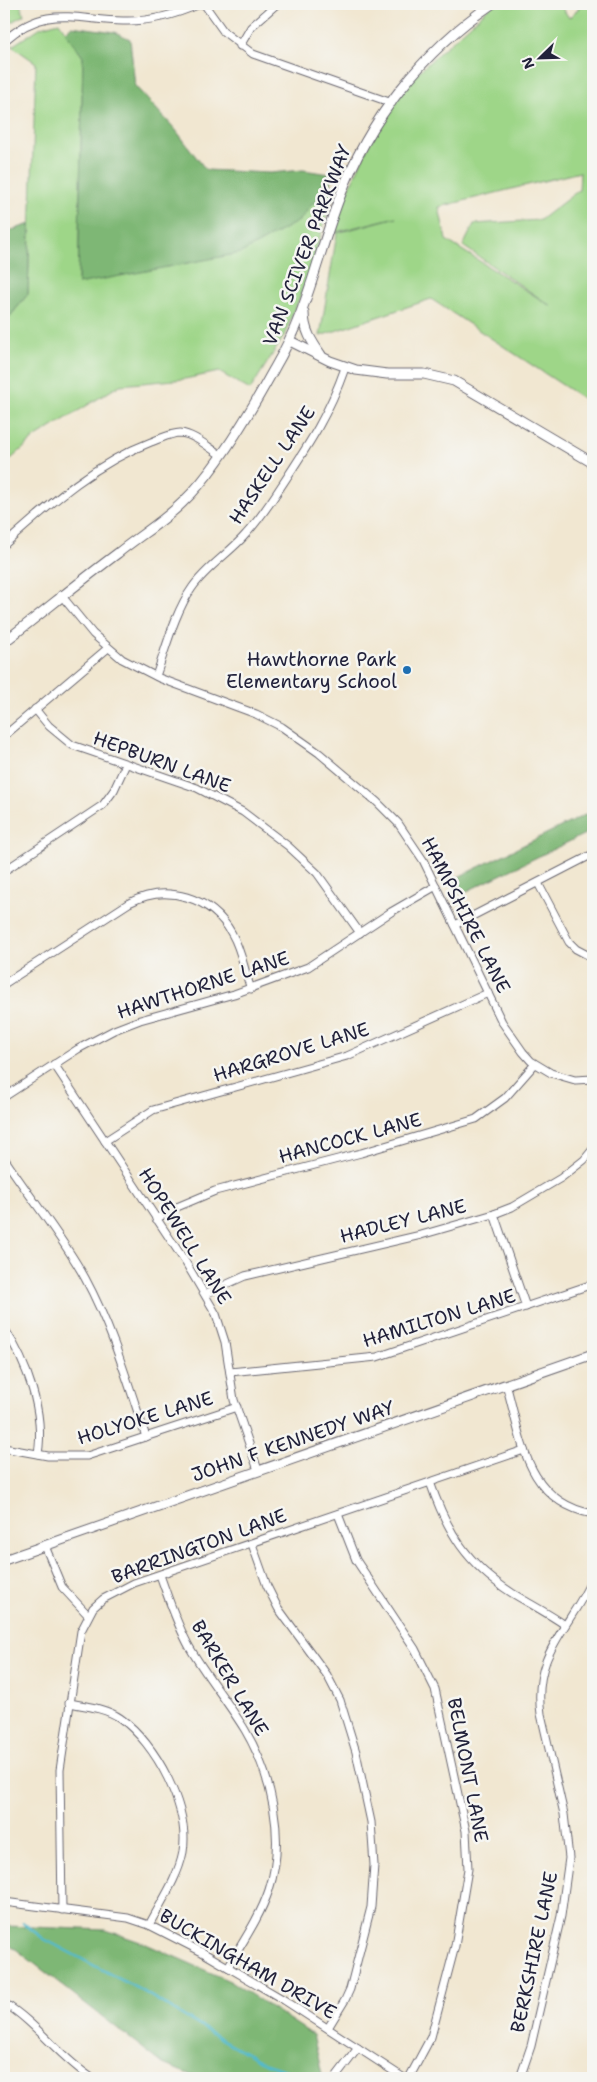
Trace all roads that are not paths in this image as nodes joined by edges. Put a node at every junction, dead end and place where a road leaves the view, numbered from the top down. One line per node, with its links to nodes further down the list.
1 (200, 4): 5 (street)
2 (204, 4): 6 (street)
3 (277, 4): 6 (street)
4 (492, 4): 7 (street, VAN SCIVER PARKWAY)
5 (4, 41)
6 (240, 46): 7 (street)
7 (392, 103): 8 (street, VAN SCIVER PARKWAY)
8 (304, 310): 9 (street, VAN SCIVER PARKWAY); 10 (street)
9 (290, 341): 10 (street); 12 (street, VAN SCIVER PARKWAY)
10 (323, 357): 11 (street)
11 (345, 368): 13 (street); 18 (street, HASKELL LANE)
12 (220, 455): 14 (street); 15 (street, VAN SCIVER PARKWAY)
13 (593, 463)
14 (4, 545)
15 (61, 596): 16 (street, VAN SCIVER PARKWAY); 17 (street, HAMPSHIRE LANE)
16 (4, 642)
17 (108, 648): 18 (street, HAMPSHIRE LANE); 19 (street)
18 (156, 676): 25 (street, HAMPSHIRE LANE)
19 (35, 709): 20 (street); 21 (street, HEPBURN LANE)
20 (4, 736)
21 (126, 764): 23 (street); 27 (street, HEPBURN LANE)
22 (593, 854): 24 (street)
23 (4, 872)
24 (538, 883): 26 (street); 28 (street)
25 (436, 886): 26 (street, HAMPSHIRE LANE); 27 (street, HAWTHORNE LANE)
26 (455, 925): 31 (street, HAMPSHIRE LANE)
27 (360, 933): 30 (street, HAWTHORNE LANE)
28 (593, 958)
29 (4, 984): 30 (street)
30 (251, 989): 32 (street, HAWTHORNE LANE)
31 (488, 993): 33 (street, HAMPSHIRE LANE); 36 (street, HARGROVE LANE)
32 (54, 1064): 35 (street, HAWTHORNE LANE); 36 (street, HOPEWELL LANE)
33 (536, 1064): 34 (street, HAMPSHIRE LANE); 40 (street, HANCOCK LANE)
34 (593, 1079)
35 (4, 1097)
36 (105, 1141): 40 (street, HOPEWELL LANE)
37 (593, 1151): 39 (street, HADLEY LANE)
38 (4, 1158): 49 (street)
39 (494, 1214): 42 (street, HADLEY LANE); 43 (street)
40 (156, 1219): 42 (street, HOPEWELL LANE)
41 (593, 1284): 43 (street, HAMILTON LANE)
42 (205, 1294): 46 (street, HOPEWELL LANE)
43 (526, 1307): 46 (street, HAMILTON LANE)
44 (4, 1328): 52 (street)
45 (593, 1354): 47 (street, JOHN F KENNEDY WAY)
46 (230, 1372): 48 (street, HOPEWELL LANE)
47 (506, 1384): 51 (street); 53 (street, JOHN F KENNEDY WAY)
48 (236, 1407): 49 (street, HOLYOKE LANE); 53 (street, HOPEWELL LANE)
49 (146, 1437): 52 (street, HOLYOKE LANE)
50 (4, 1448): 52 (street, HOLYOKE LANE)
51 (524, 1450): 54 (street, BARRINGTON LANE); 56 (street)
52 (38, 1454)
53 (258, 1470): 58 (street, JOHN F KENNEDY WAY)
54 (430, 1482): 55 (street, BARRINGTON LANE); 63 (street)
55 (338, 1514): 57 (street, BARRINGTON LANE); 75 (street, BELMONT LANE)
56 (593, 1514)
57 (252, 1544): 60 (street, BARRINGTON LANE); 70 (street)
58 (45, 1546): 59 (street, JOHN F KENNEDY WAY); 62 (street)
59 (4, 1560)
60 (160, 1575): 62 (street, BARRINGTON LANE); 68 (street, BARKER LANE)
61 (593, 1577): 63 (street, BERKSHIRE LANE)
62 (88, 1616): 64 (street, BARRINGTON LANE)
63 (565, 1625): 76 (street, BERKSHIRE LANE)
64 (69, 1703): 66 (street, BARRINGTON LANE); 67 (street)
65 (4, 1902): 66 (street, BUCKINGHAM DRIVE)
66 (62, 1910): 67 (street, BUCKINGHAM DRIVE)
67 (149, 1925): 68 (street, BUCKINGHAM DRIVE)
68 (228, 1967): 70 (street, BUCKINGHAM DRIVE)
69 (4, 2003): 72 (street)
70 (328, 2028): 71 (street, BUCKINGHAM DRIVE)
71 (358, 2048): 73 (street); 74 (street, BUCKINGHAM DRIVE)
72 (92, 2078)
73 (335, 2078)
74 (404, 2078)
75 (409, 2078)
76 (520, 2078)

